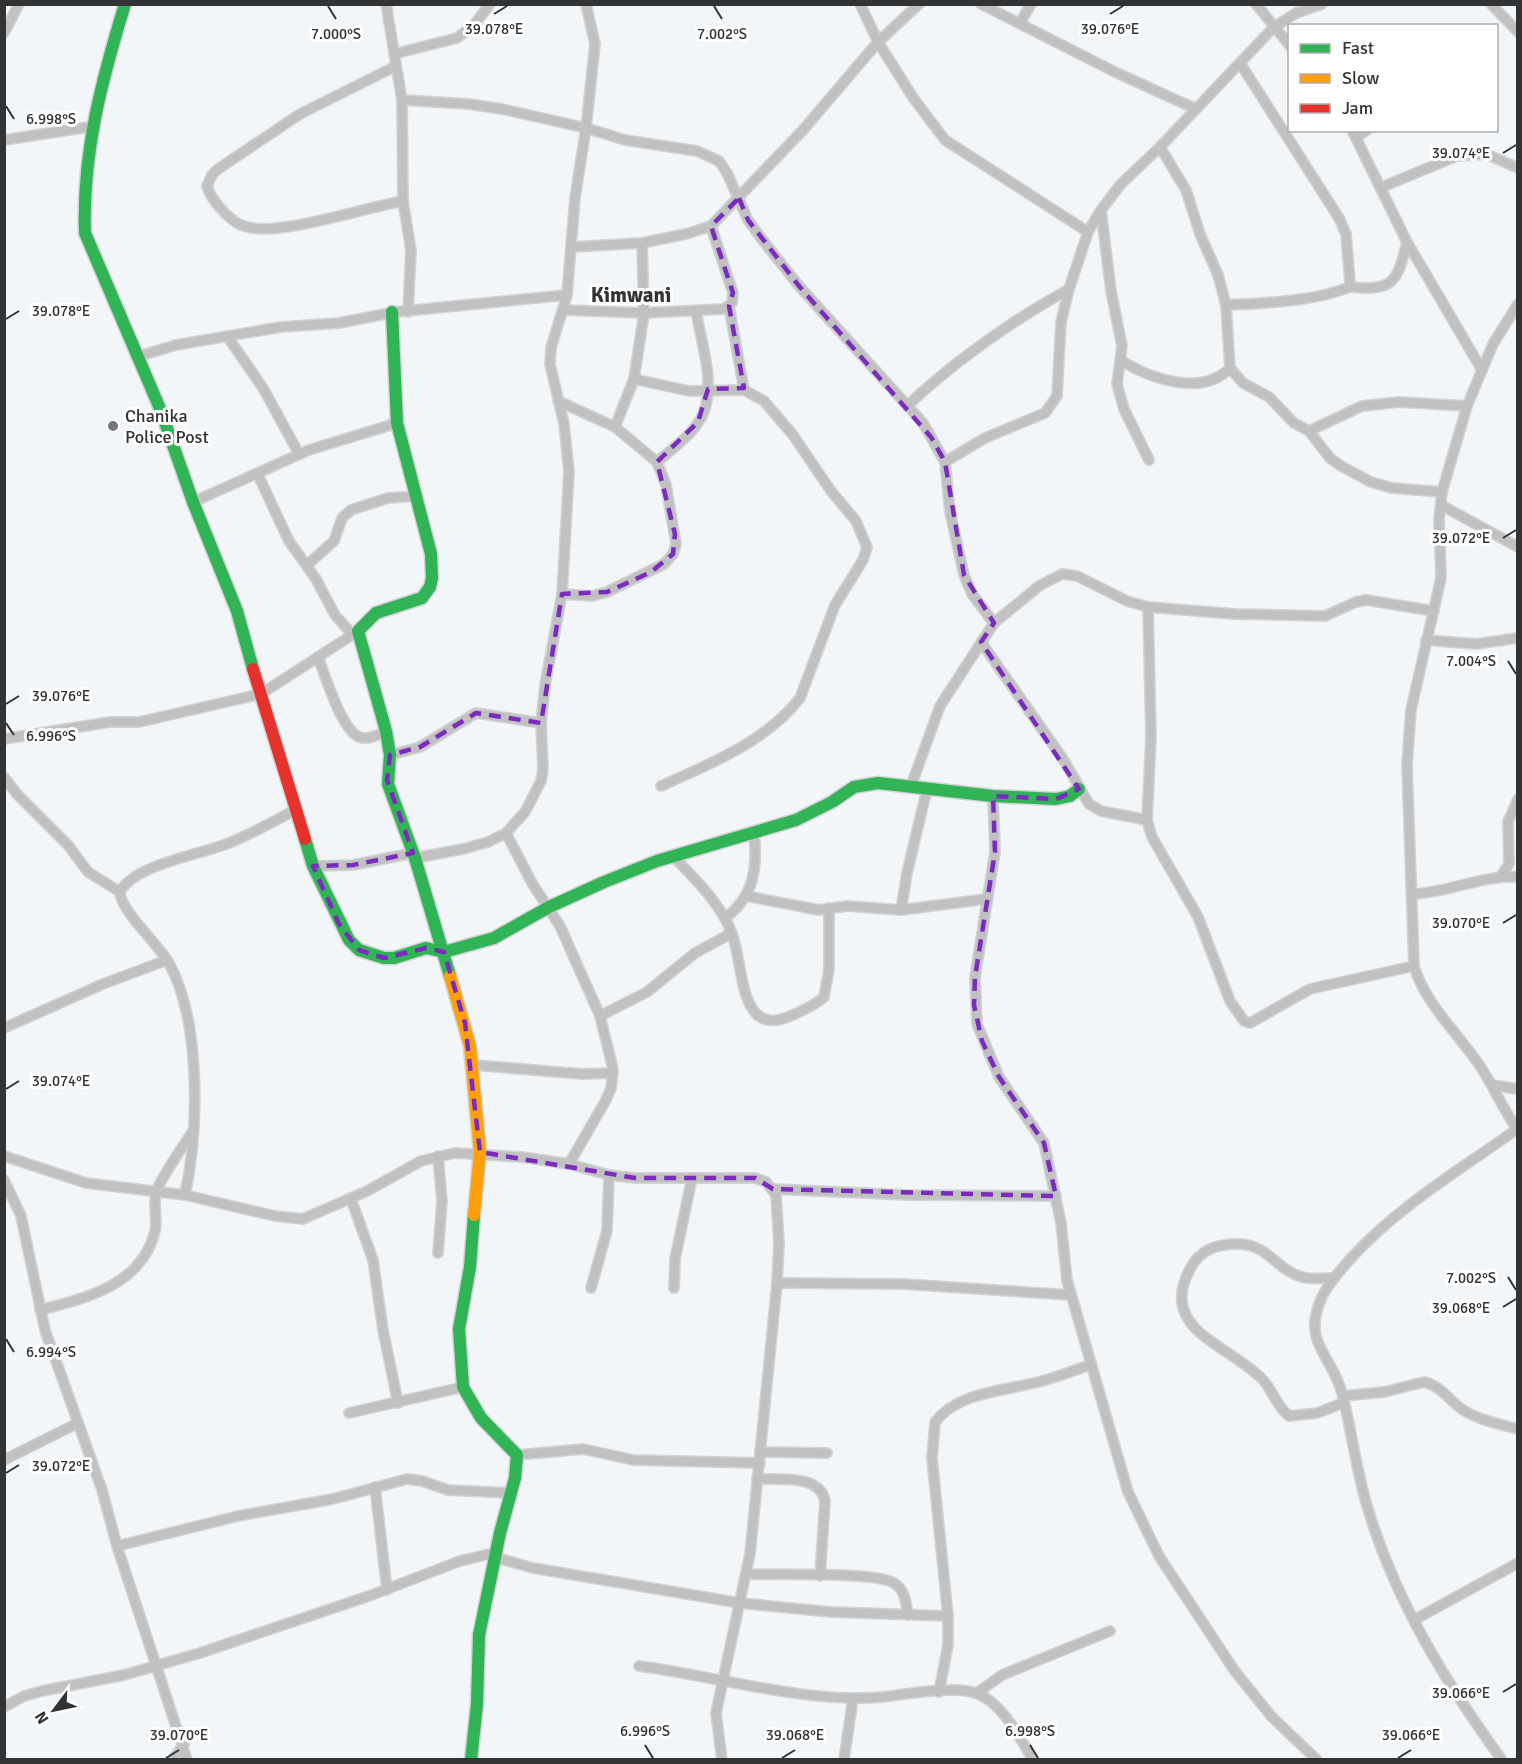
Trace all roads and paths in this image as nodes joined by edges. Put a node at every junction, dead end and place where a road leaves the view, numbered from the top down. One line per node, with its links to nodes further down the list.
1 (19, 4): 17 (street)
2 (125, 4): 25 (street)
3 (386, 4): 20 (street)
4 (490, 4): 20 (street)
5 (586, 4): 26 (street)
6 (850, 4): 13 (street)
7 (919, 4): 18 (street)
8 (981, 4): 14 (street)
9 (1031, 4): 14 (street)
10 (1256, 4): 15 (street)
11 (1322, 4): 15 (street)
12 (1491, 4): 16 (street)
13 (860, 6): 18 (street)
14 (1020, 23): 24 (street)
15 (1273, 28): 19 (street); 21 (street)
16 (1518, 32)
17 (4, 33)
18 (878, 42): 32 (street); 36 (street)
19 (1288, 44)
20 (394, 54): 22 (street)
21 (1240, 63): 24 (street); 40 (street)
22 (396, 66): 23 (street); 33 (street)
23 (402, 100): 26 (street); 33 (street)
24 (1196, 109): 29 (street)
25 (95, 126): 28 (street); 52 (street)
26 (586, 128): 32 (street); 39 (street)
27 (1354, 134): 31 (street)
28 (4, 140)
29 (1160, 147): 34 (street); 44 (street)
30 (1518, 168): 31 (street)
31 (1382, 187): 37 (street)
32 (739, 198): 35 (street); 60 (street)
33 (403, 201): 49 (street)
34 (1101, 210): 36 (street); 53 (street)
35 (711, 226): 38 (street); 45 (street)
36 (1088, 232): 41 (street)
37 (1407, 242): 40 (street); 55 (street)
38 (642, 243): 39 (street); 50 (street)
39 (572, 247): 42 (street)
40 (1350, 287): 44 (street)
41 (1069, 289): 60 (street); 68 (street)
42 (567, 295): 46 (street); 49 (street)
43 (1518, 304): 55 (street)
44 (1226, 305): 54 (street)
45 (729, 306): 47 (street); 58 (street)
46 (563, 310): 50 (street); 59 (street)
47 (696, 311): 50 (street); 57 (street)
48 (392, 312): 49 (street); 51 (street); 62 (street)
49 (408, 312)
50 (644, 313): 56 (street)
51 (227, 336): 52 (street); 65 (street)
52 (136, 357): 72 (street)
53 (1122, 361): 54 (street); 66 (street)
54 (1230, 368): 64 (street)
55 (1482, 370): 61 (street)
56 (634, 379): 57 (street); 63 (street)
57 (708, 389): 58 (street); 67 (street)
58 (744, 390): 91 (street)
59 (558, 401): 63 (street); 76 (street)
60 (907, 406): 68 (street)
61 (1467, 406): 64 (street); 70 (street)
62 (397, 423): 65 (street); 71 (street)
63 (615, 427): 67 (street)
64 (1309, 431): 70 (street)
65 (299, 454): 69 (street)
66 (1149, 460)
67 (657, 462): 76 (street)
68 (945, 462): 79 (street)
69 (258, 475): 72 (street); 75 (street)
70 (1443, 492): 73 (street)
71 (417, 496): 75 (street); 80 (street)
72 (193, 502): 85 (street)
73 (1441, 505): 74 (street); 78 (street)
74 (1518, 547)
75 (307, 566): 80 (street)
76 (562, 594): 86 (street)
77 (1148, 607): 78 (street); 79 (street); 98 (street)
78 (1434, 611): 82 (street)
79 (994, 623): 83 (street)
80 (355, 632): 84 (street); 87 (street)
81 (1518, 638): 82 (street)
82 (1426, 640): 107 (street)
83 (981, 642): 92 (street); 94 (street)
84 (318, 657): 85 (street); 87 (street)
85 (261, 694): 88 (street); 97 (street)
86 (541, 723): 89 (street); 99 (street)
87 (387, 731): 89 (street)
88 (4, 739)
89 (390, 755): 101 (street)
90 (4, 777): 106 (street)
91 (661, 786)
92 (910, 786): 93 (street); 100 (street)
93 (927, 789): 95 (street); 112 (street)
94 (1079, 789): 95 (street); 98 (street)
95 (993, 796): 109 (street)
96 (1518, 799): 104 (street)
97 (295, 810): 103 (street); 106 (street)
98 (1147, 820): 117 (street)
99 (506, 832): 101 (street); 110 (street)
100 (754, 833): 102 (street); 108 (street)
101 (414, 855): 103 (street); 115 (street)
102 (674, 856): 110 (street); 113 (street)
103 (314, 866): 115 (street)
104 (1501, 876): 105 (street); 107 (street)
105 (1518, 876)
106 (120, 892): 116 (street)
107 (1412, 894): 117 (street)
108 (746, 896): 111 (street); 113 (street)
109 (986, 899): 112 (street); 136 (street)
110 (549, 907): 115 (street); 118 (street)
111 (829, 908): 112 (street); 114 (street)
112 (901, 910)
113 (724, 918): 114 (street)
114 (732, 933): 118 (street)
115 (444, 952): 120 (street)
116 (167, 960): 119 (street); 124 (street)
117 (1414, 966): 122 (street)
118 (600, 1016): 121 (street)
119 (4, 1028)
120 (473, 1065): 121 (street); 126 (street)
121 (613, 1073): 129 (street)
122 (1492, 1085): 123 (street); 125 (street)
123 (1518, 1089)
124 (194, 1129): 134 (street); 135 (street)
125 (1517, 1130): 139 (street)
126 (480, 1152): 128 (street); 129 (street); 146 (street)
127 (4, 1156): 134 (street)
128 (438, 1156): 137 (street); 138 (street)
129 (569, 1164): 130 (street)
130 (609, 1175): 131 (street); 141 (street)
131 (692, 1178): 133 (street); 142 (street)
132 (4, 1180): 144 (street)
133 (774, 1188): 136 (street); 140 (street)
134 (156, 1191): 135 (street); 144 (street)
135 (185, 1195): 137 (street)
136 (1056, 1196): 143 (street)
137 (351, 1199): 148 (street)
138 (438, 1254)
139 (1334, 1278): 147 (street); 147 (street)
140 (777, 1283): 143 (street); 152 (street)
141 (591, 1288)
142 (674, 1288)
143 (1071, 1295): 145 (street)
144 (40, 1310): 150 (street)
145 (1090, 1365): 168 (street); 185 (street)
146 (463, 1387): 148 (street); 154 (street)
147 (1343, 1399): 151 (street); 169 (street)
148 (398, 1403): 149 (street)
149 (348, 1413)
150 (78, 1423): 155 (street); 160 (street)
151 (1518, 1428)
152 (760, 1452): 153 (street); 156 (street)
153 (827, 1453)
154 (517, 1455): 156 (street); 159 (street)
155 (4, 1460)
156 (760, 1463): 157 (street)
157 (757, 1479): 163 (street); 164 (street)
158 (375, 1487): 159 (street); 160 (street); 165 (street)
159 (512, 1493): 161 (street)
160 (117, 1546): 171 (street)
161 (497, 1555): 165 (street); 166 (street); 181 (street)
162 (1518, 1563): 169 (street)
163 (747, 1574): 164 (street); 166 (street)
164 (820, 1576): 167 (street)
165 (387, 1590): 171 (street)
166 (740, 1603): 167 (street); 173 (street)
167 (908, 1615): 168 (street)
168 (948, 1616): 174 (street)
169 (1414, 1620): 186 (street)
170 (1110, 1631): 175 (street)
171 (158, 1666): 177 (street); 178 (street)
172 (639, 1666): 173 (street)
173 (722, 1679): 176 (street); 182 (street)
174 (939, 1692): 175 (street); 176 (street)
175 (978, 1693): 184 (street)
176 (853, 1698): 183 (street)
177 (6, 1705)
178 (184, 1744): 179 (street); 180 (street)
179 (173, 1760)
180 (187, 1760)
181 (471, 1760)
182 (722, 1760)
183 (844, 1760)
184 (1033, 1760)
185 (1317, 1760)
186 (1502, 1760)

